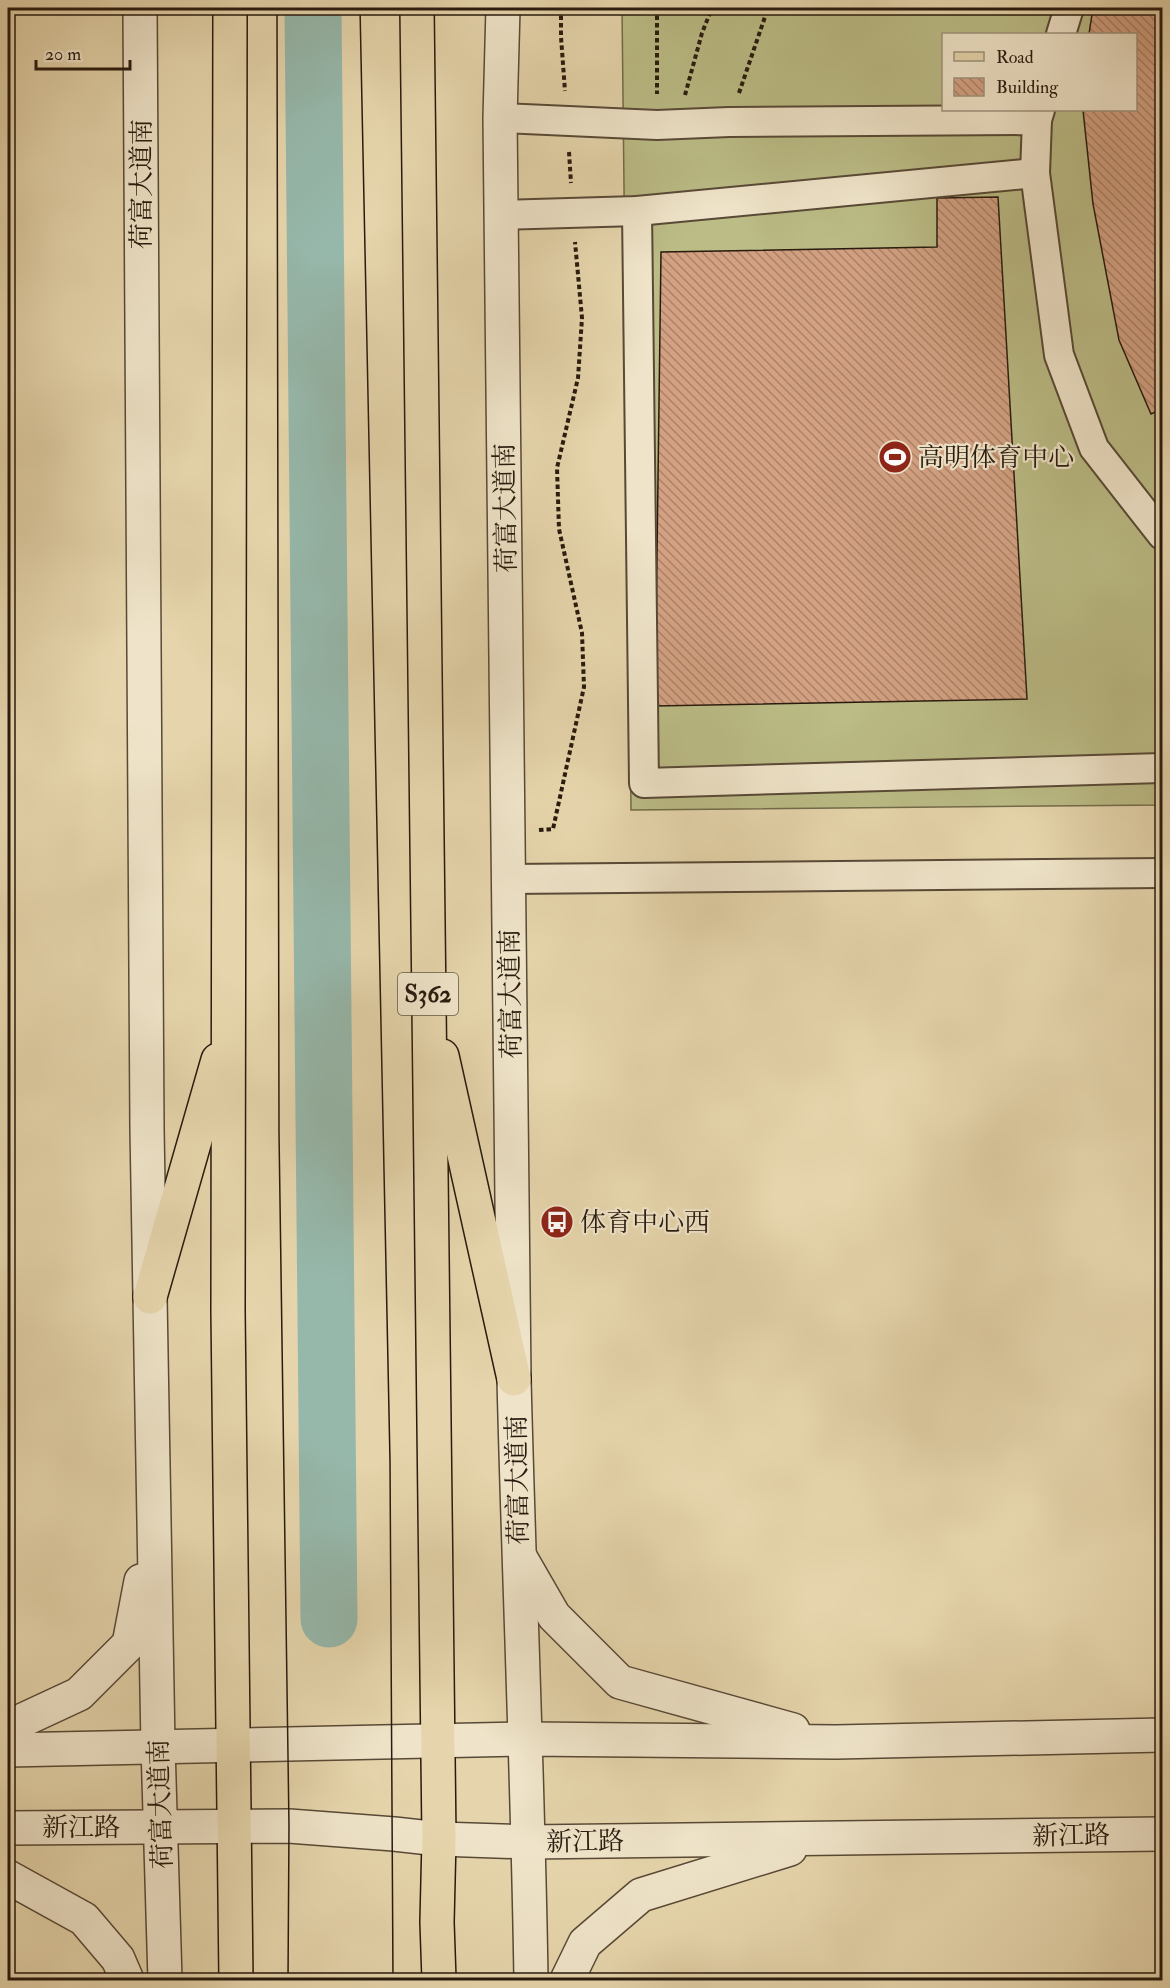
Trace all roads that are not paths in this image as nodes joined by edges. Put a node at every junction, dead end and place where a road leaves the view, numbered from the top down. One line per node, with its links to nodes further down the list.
1 (140, 8): 18 (street, 荷富大道南)
2 (230, 8): 17 (main road)
3 (417, 8): 16 (main road, S362)
4 (503, 8): 8 (street, 荷富大道南)
5 (1069, 8): 6 (street)
6 (1061, 33)
7 (1039, 115): 8 (street); 9 (street)
8 (500, 118): 11 (street, 荷富大道南)
9 (1035, 173): 10 (street); 12 (street)
10 (638, 211): 11 (street); 13 (street)
11 (502, 214): 15 (street, 荷富大道南)
12 (1162, 535)
13 (1162, 768)
14 (1162, 873): 15 (street)
15 (509, 879): 19 (street, 荷富大道南)
16 (428, 991): 19 (main road); 25 (main road, S362)
17 (228, 1024): 18 (main road); 27 (main road)
18 (150, 1297): 20 (street, 荷富大道南)
19 (514, 1379): 21 (street, 荷富大道南)
20 (154, 1517): 22 (street); 28 (street, 荷富大道南)
21 (518, 1554): 24 (street, 荷富大道南); 26 (street)
22 (8, 1727)
23 (1162, 1735): 26 (street)
24 (526, 1739): 25 (street); 26 (street); 36 (street, 荷富大道南)
25 (437, 1741): 27 (street); 35 (main road, S362)
26 (836, 1742)
27 (234, 1745): 28 (street); 31 (main road)
28 (158, 1746): 29 (street); 30 (street, 荷富大道南)
29 (8, 1749)
30 (161, 1827): 31 (street, 新江路); 32 (street, 新江路); 39 (street, 荷富大道南)
31 (235, 1827): 35 (street, 新江路); 40 (main road)
32 (8, 1828)
33 (1162, 1834): 34 (street, 新江路)
34 (825, 1838): 36 (street, 新江路); 43 (street)
35 (439, 1839): 36 (street, 新江路); 41 (main road, S362)
36 (529, 1842): 42 (street, 荷富大道南)
37 (8, 1876): 38 (street)
38 (127, 1980)
39 (165, 1980)
40 (236, 1980)
41 (439, 1980)
42 (531, 1980)
43 (567, 1980)

